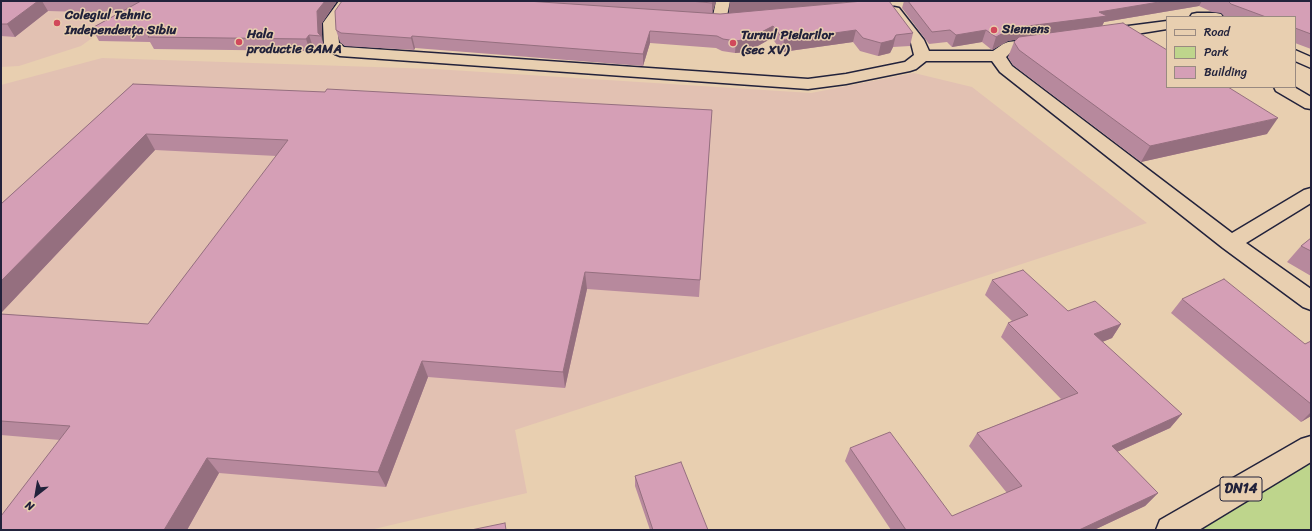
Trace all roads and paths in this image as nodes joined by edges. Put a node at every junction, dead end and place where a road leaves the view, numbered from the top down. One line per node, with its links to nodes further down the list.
1 (346, 1): 10 (main road)
2 (723, 1): 5 (main road)
3 (891, 4): 10 (main road)
4 (704, 21): 5 (main road)
5 (719, 21): 6 (main road)
6 (734, 21)
7 (1166, 25): 8 (main road)
8 (1091, 36)
9 (1053, 41): 11 (main road)
10 (922, 56): 11 (main road)
11 (997, 56): 17 (main road)
12 (1296, 56): 13 (main road)
13 (1311, 63)
14 (1284, 88): 15 (main road)
15 (1311, 104)
16 (1311, 194): 17 (main road)
17 (1231, 243): 18 (main road)
18 (1311, 301)
19 (1311, 448): 20 (main road, DN14)
20 (1171, 530)

